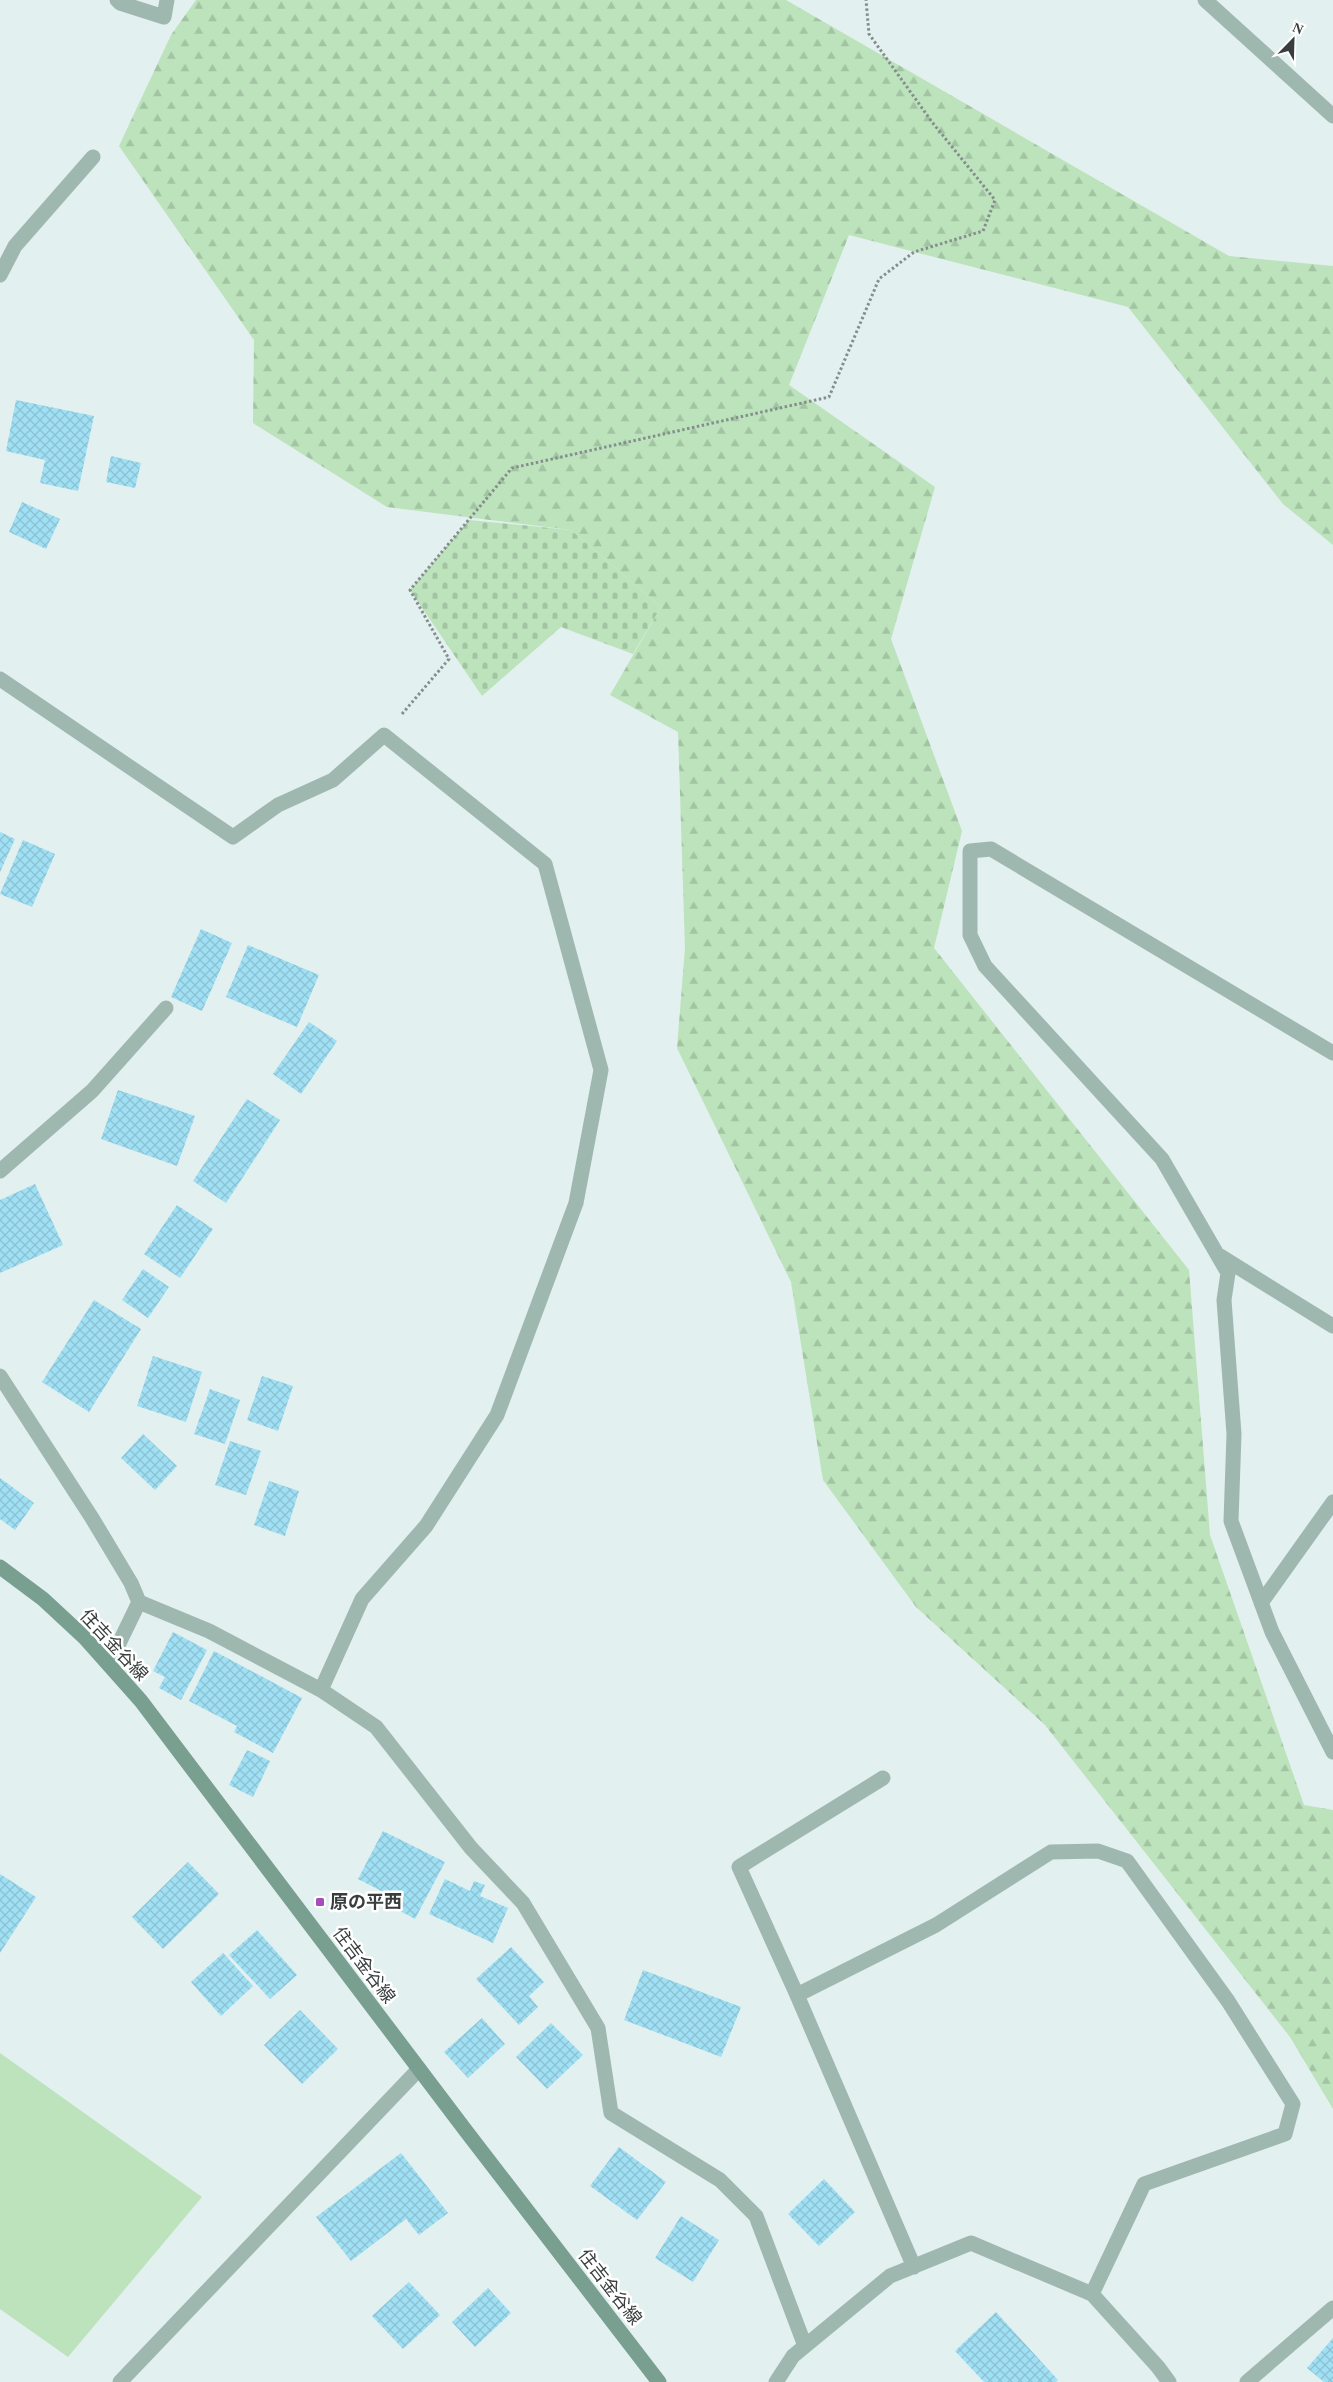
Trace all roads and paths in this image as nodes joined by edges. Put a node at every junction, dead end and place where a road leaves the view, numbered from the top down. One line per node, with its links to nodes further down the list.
1 (117, 0): 2 (street)
2 (167, 0)
3 (866, 0): 9 (path)
4 (1205, 0): 5 (street)
5 (1333, 116)
6 (93, 156): 7 (street)
7 (0, 275)
8 (0, 679): 9 (street)
9 (384, 736): 21 (street)
10 (166, 1008): 12 (street)
11 (1333, 1053): 13 (street)
12 (0, 1171)
13 (1217, 1254): 14 (street); 19 (street)
14 (1333, 1326)
15 (0, 1376): 18 (street)
16 (1333, 1502): 19 (street)
17 (0, 1567): 20 (main road, 住吉金谷線)
18 (139, 1602): 20 (street); 21 (street)
19 (1261, 1603): 22 (street)
20 (109, 1664): 25 (main road, 住吉金谷線)
21 (321, 1690): 29 (street)
22 (1333, 1752)
23 (882, 1778): 24 (street)
24 (797, 1995): 26 (street); 27 (street)
25 (419, 2069): 30 (street); 31 (main road, 住吉金谷線)
26 (914, 2266): 27 (street); 29 (street)
27 (1092, 2294): 33 (street)
28 (1333, 2308): 34 (street)
29 (805, 2346): 32 (street)
30 (120, 2382)
31 (659, 2382)
32 (776, 2382)
33 (1169, 2382)
34 (1247, 2382)

